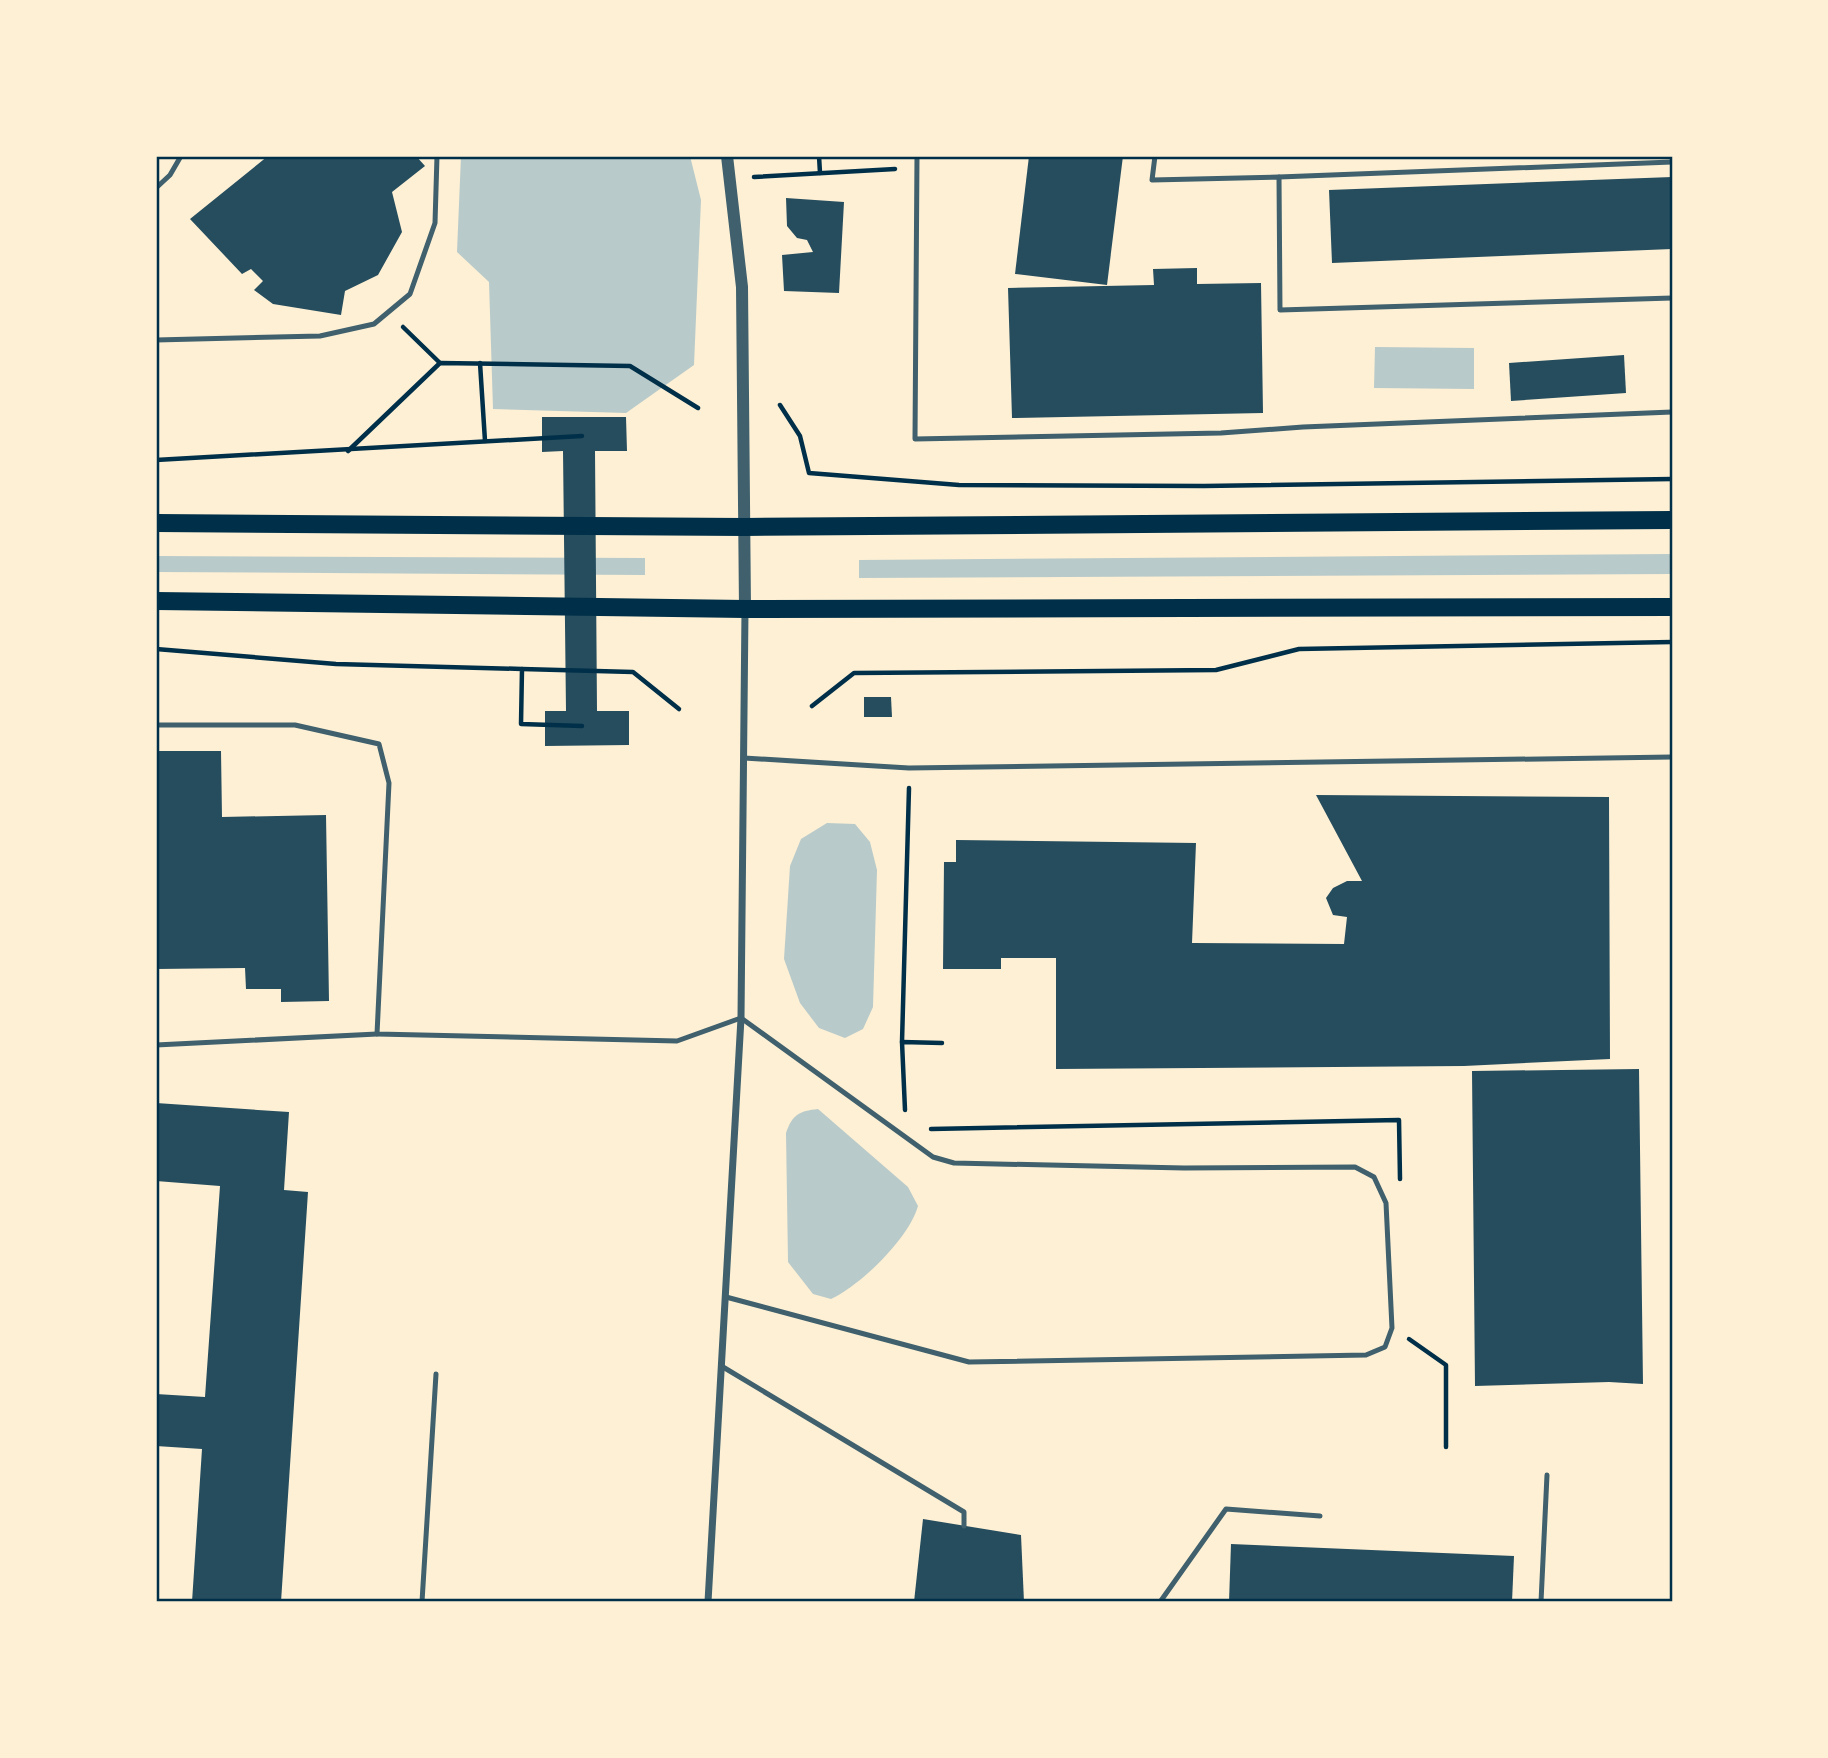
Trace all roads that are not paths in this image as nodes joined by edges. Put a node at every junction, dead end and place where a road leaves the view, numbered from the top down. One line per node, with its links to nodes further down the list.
1 (181, 156): 8 (lane)
2 (437, 156): 10 (lane)
3 (727, 156): 14 (street)
4 (917, 156): 11 (lane)
5 (1155, 156): 7 (lane)
6 (1672, 162): 7 (lane)
7 (1279, 177): 9 (lane)
8 (156, 188)
9 (1672, 298)
10 (156, 340)
11 (1672, 412)
12 (1672, 520): 14 (main road)
13 (156, 523): 14 (main road)
14 (745, 527): 17 (street)
15 (156, 601): 17 (main road)
16 (1672, 607): 17 (main road)
17 (745, 609): 20 (street)
18 (156, 725): 22 (lane)
19 (1672, 757): 20 (lane)
20 (744, 758): 21 (street)
21 (741, 1018): 22 (lane); 24 (street); 24 (lane)
22 (377, 1034): 23 (lane)
23 (156, 1045)
24 (726, 1297): 25 (street)
25 (723, 1367): 29 (lane); 31 (street)
26 (436, 1374): 30 (lane)
27 (1547, 1475): 33 (lane)
28 (1320, 1516): 32 (lane)
29 (964, 1526)
30 (422, 1602)
31 (708, 1602)
32 (1160, 1602)
33 (1541, 1602)

